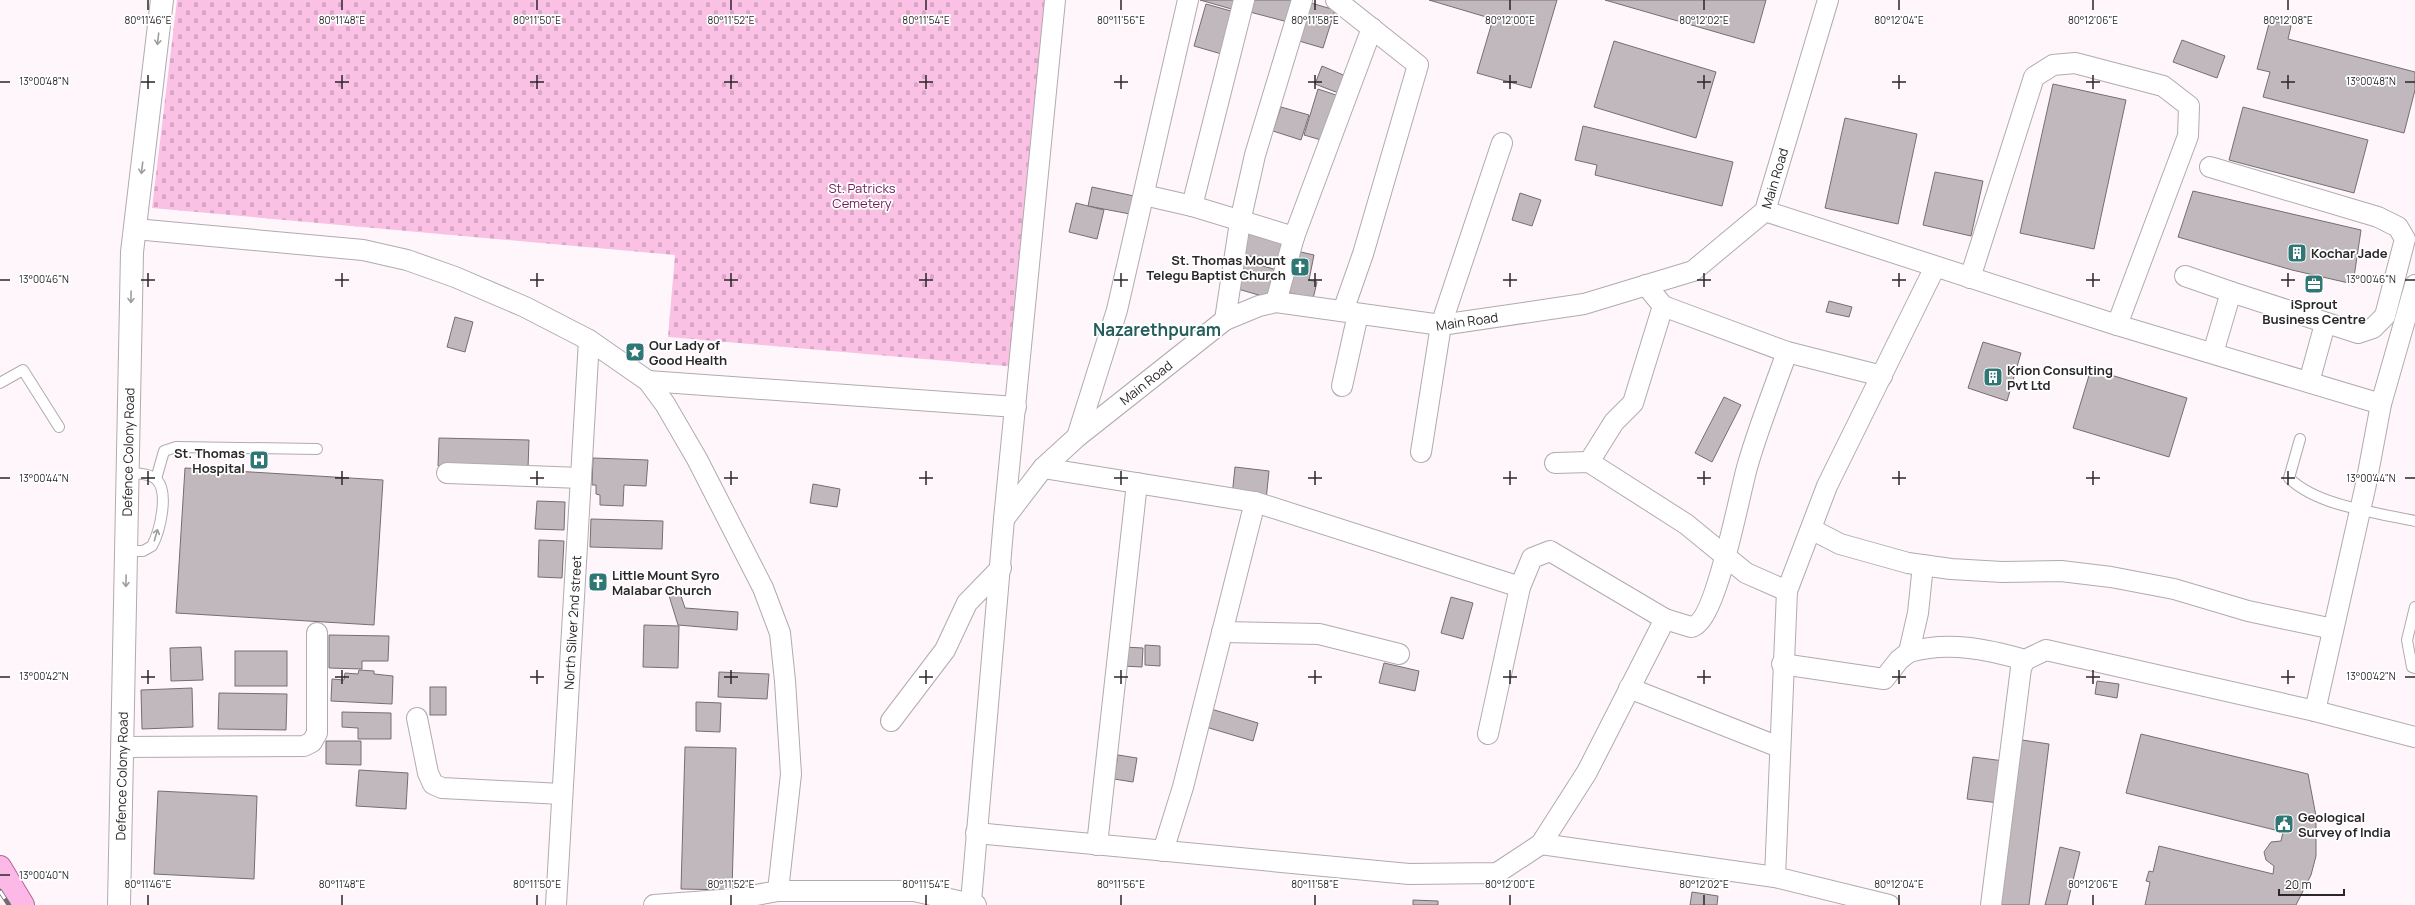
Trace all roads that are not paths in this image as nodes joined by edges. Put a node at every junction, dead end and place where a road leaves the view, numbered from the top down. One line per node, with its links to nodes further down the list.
1 (162, 0): 15 (main road, Defence Colony Road, one-way to 15)
2 (1055, 0): 39 (street)
3 (1188, 0): 11 (street)
4 (1244, 0): 12 (street)
5 (1302, 0): 14 (street)
6 (1336, 0): 8 (street)
7 (1828, 0): 13 (street, Main Road)
8 (1372, 28): 16 (street); 25 (street)
9 (1502, 144): 29 (street)
10 (2210, 167): 28 (street)
11 (1144, 194): 12 (street); 41 (street)
12 (1192, 206): 14 (street)
13 (1765, 211): 17 (street); 20 (street, Main Road)
14 (1240, 222): 16 (street); 26 (street)
15 (135, 229): 30 (street); 48 (main road, Defence Colony Road, one-way to 48)
16 (1294, 237): 23 (street)
17 (1935, 267): 19 (street); 33 (street)
18 (2185, 276): 22 (street)
19 (1970, 278): 27 (street); 27 (street)
20 (1646, 284): 24 (street); 29 (street, Main Road)
21 (2415, 285): 38 (street)
22 (2231, 292): 28 (street); 32 (street)
23 (1276, 302): 25 (street, Main Road); 26 (street, Main Road)
24 (1663, 306): 31 (street); 45 (street)
25 (1350, 312): 29 (street, Main Road); 37 (street)
26 (1225, 320): 41 (street, Main Road)
27 (2117, 324): 32 (street)
28 (2325, 324): 35 (street)
29 (1441, 325): 44 (street)
30 (589, 340): 34 (street); 50 (street, North Silver 2nd street)
31 (1787, 352): 33 (street); 59 (street)
32 (2213, 353): 35 (street)
33 (1882, 376): 57 (street)
34 (648, 381): 39 (street); 89 (street)
35 (2309, 382): 38 (street)
36 (0, 383): 40 (lane)
37 (1342, 386)
38 (2381, 404): 54 (street)
39 (1016, 407): 55 (street)
40 (59, 427)
41 (1077, 437): 47 (street, Main Road)
42 (2300, 439): 54 (lane)
43 (317, 449): 51 (lane)
44 (1421, 452)
45 (1589, 462): 46 (street); 59 (street)
46 (1555, 463)
47 (1043, 468): 52 (street); 55 (street, Main Road)
48 (128, 473): 51 (lane); 58 (main road, Defence Colony Road)
49 (446, 473): 50 (street)
50 (581, 478): 82 (street, North Silver 2nd street)
51 (156, 479): 58 (lane, one-way to 51)
52 (1137, 483): 53 (street); 85 (street)
53 (1255, 502): 62 (street); 67 (street)
54 (2360, 509): 56 (lane); 66 (street)
55 (1004, 520): 61 (street)
56 (2415, 520)
57 (1811, 529): 60 (street); 63 (street)
58 (126, 550): 80 (main road, Defence Colony Road, one-way to 80)
59 (1725, 558): 63 (street); 65 (street)
60 (1923, 565): 66 (street); 69 (street)
61 (1001, 568): 77 (street); 83 (street)
62 (1520, 587): 65 (street); 78 (street)
63 (1786, 590): 72 (street)
64 (2415, 607): 73 (lane)
65 (1665, 619): 74 (street)
66 (2334, 629): 75 (street)
67 (1222, 632): 70 (street); 86 (street)
68 (317, 633): 80 (street)
69 (1909, 652): 71 (street); 72 (street)
70 (1399, 654)
71 (2025, 660): 75 (street); 98 (street)
72 (1782, 664): 81 (street)
73 (2415, 668)
74 (1629, 688): 81 (street); 84 (street)
75 (2315, 711): 79 (street)
76 (418, 718): 82 (street)
77 (890, 721)
78 (1488, 734)
79 (2415, 737)
80 (122, 747): 94 (main road, Defence Colony Road)
81 (1779, 747): 88 (street)
82 (562, 794): 95 (street, North Silver 2nd street)
83 (976, 833): 85 (street); 92 (street)
84 (1541, 844): 86 (street); 88 (street)
85 (1098, 845): 86 (street)
86 (1163, 851)
87 (0, 868): 93 (main road)
88 (1775, 877): 97 (street)
89 (778, 891): 90 (street); 91 (street)
90 (913, 898): 92 (street)
91 (734, 902): 96 (street)
92 (974, 904)
93 (23, 905)
94 (119, 905)
95 (556, 905)
96 (654, 905)
97 (1889, 905)
98 (1991, 905)

